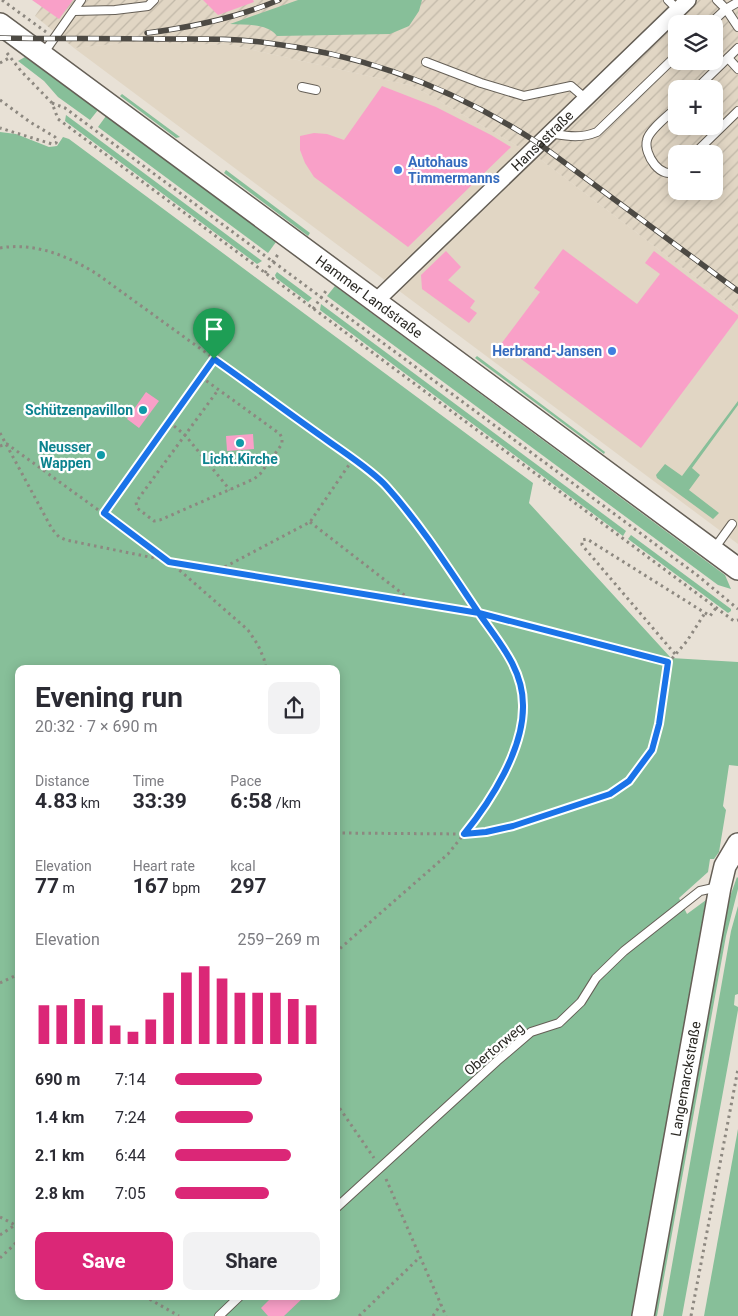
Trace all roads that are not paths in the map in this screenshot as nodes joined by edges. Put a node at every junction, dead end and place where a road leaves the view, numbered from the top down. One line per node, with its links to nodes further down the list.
1 (81, 0): 7 (lane)
2 (154, 0): 7 (lane)
3 (717, 0): 6 (lane)
4 (738, 2): 6 (lane)
5 (678, 3): 21 (street, Hansastraße)
6 (726, 9): 8 (lane); 9 (lane); 11 (lane)
7 (74, 11): 13 (lane)
8 (720, 15)
9 (738, 15)
10 (0, 24): 13 (main road, Hammer Landstraße)
11 (738, 27)
12 (738, 48): 14 (lane)
13 (43, 54): 27 (main road, Hammer Landstraße)
14 (728, 58): 17 (lane); 18 (lane)
15 (426, 62): 21 (lane)
16 (668, 64): 24 (lane)
17 (738, 69)
18 (705, 80)
19 (302, 87): 20 (lane)
20 (316, 90)
21 (585, 98): 24 (street, Hansastraße)
22 (738, 111): 25 (lane)
23 (668, 116): 26 (lane)
24 (549, 133): 27 (street, Hansastraße)
25 (703, 145)
26 (668, 172)
27 (376, 301): 29 (main road, Hammer Landstraße)
28 (732, 524): 29 (lane)
29 (713, 550): 30 (main road, Hammer Landstraße)
30 (738, 569)
31 (738, 844): 32 (main road, Langemarckstraße)
32 (720, 887): 33 (lane, Obertorweg); 36 (main road, Langemarckstraße)
33 (340, 1204)
34 (236, 1300): 35 (lane)
35 (218, 1316)
36 (642, 1316)

